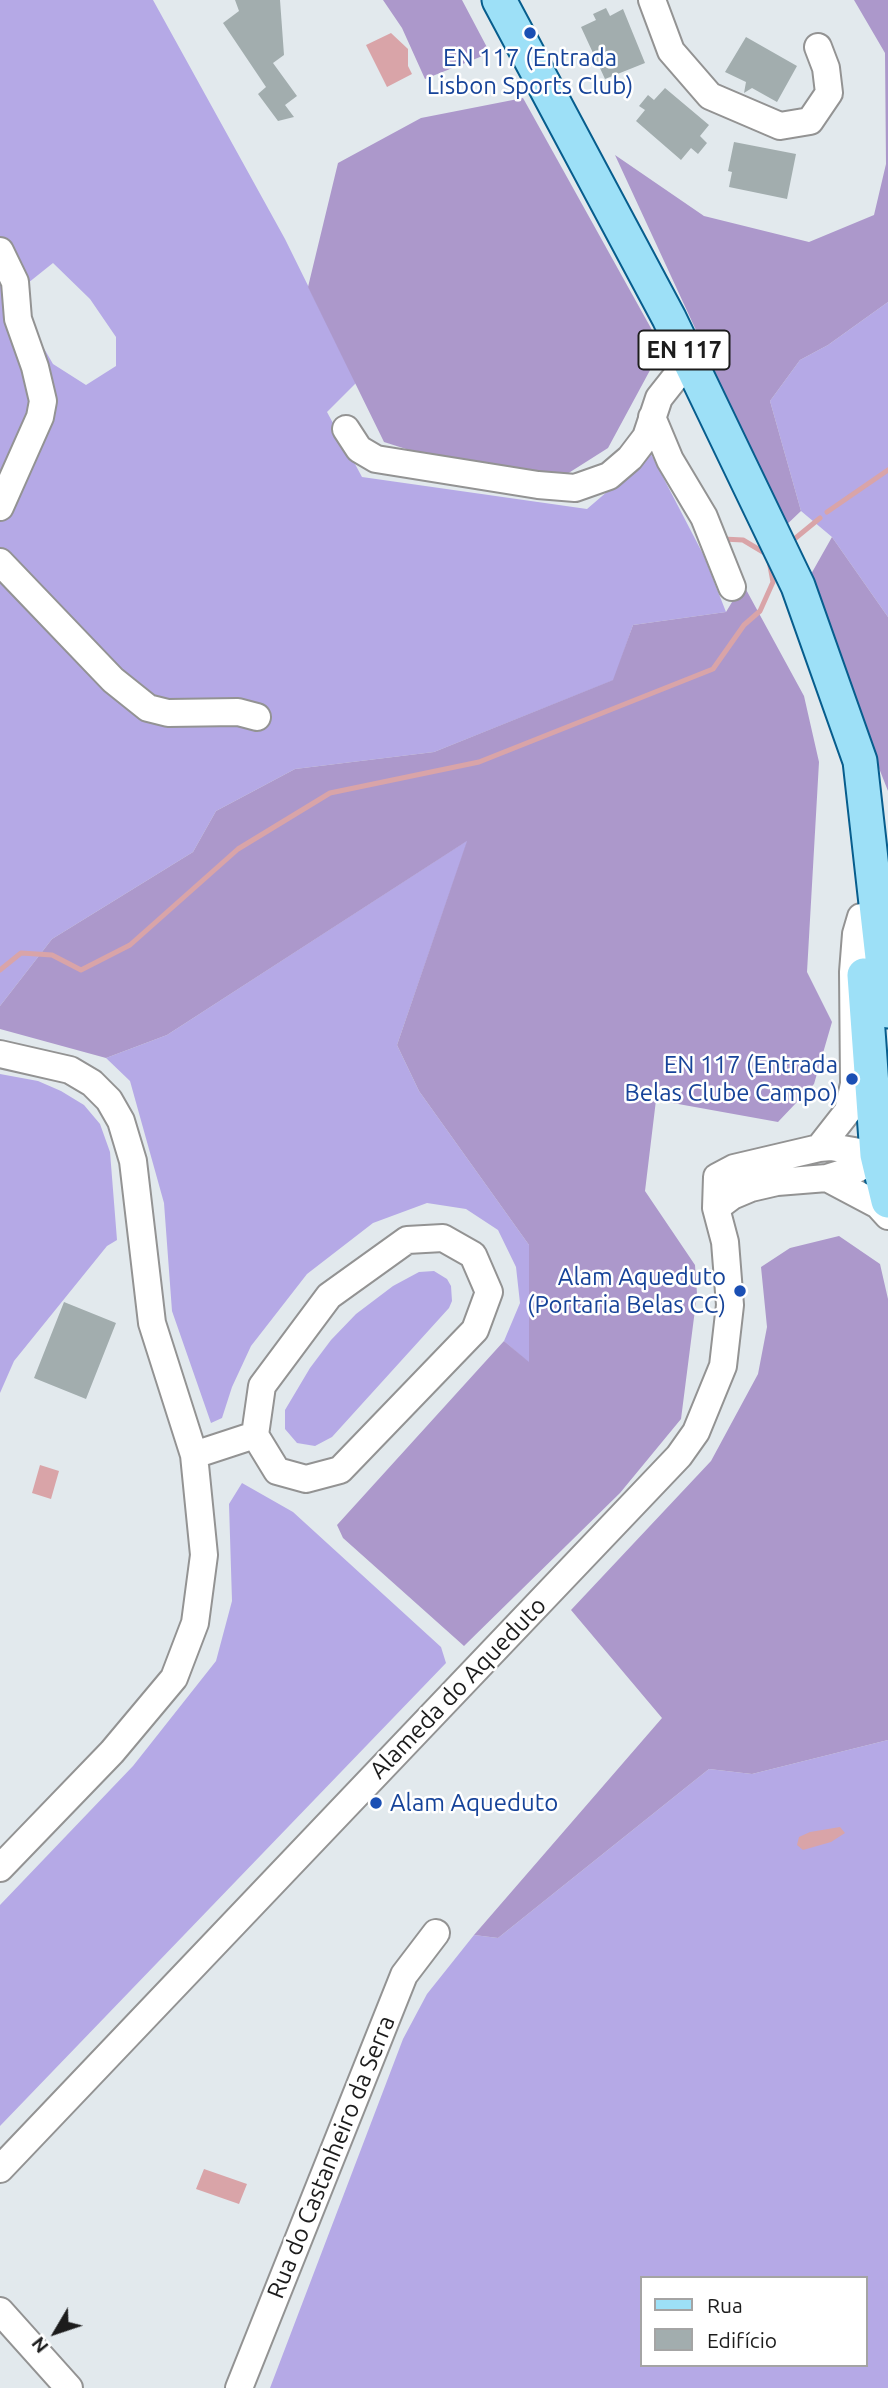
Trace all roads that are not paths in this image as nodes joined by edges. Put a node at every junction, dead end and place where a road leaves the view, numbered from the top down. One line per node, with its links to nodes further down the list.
1 (499, 0): 5 (main road, EN 117)
2 (652, 0): 3 (street)
3 (818, 47)
4 (0, 251): 8 (street)
5 (690, 360): 6 (street); 11 (main road, EN 117)
6 (652, 416): 7 (street); 10 (street)
7 (346, 429)
8 (0, 507)
9 (0, 562): 12 (street)
10 (732, 586)
11 (844, 711): 13 (main road, EN 117); 14 (main road, EN 117)
12 (257, 718)
13 (861, 917): 16 (street); 17 (main road, EN 117)
14 (888, 1011)
15 (0, 1054): 23 (street)
16 (819, 1148): 17 (street, Alameda do Aqueduto); 20 (street, Alameda do Aqueduto)
17 (884, 1154): 18 (street); 19 (main road, EN 117)
18 (827, 1178): 20 (street); 21 (street)
19 (888, 1201)
20 (716, 1208): 26 (street, Alameda do Aqueduto)
21 (888, 1216)
22 (255, 1435): 22 (street); 23 (street)
23 (194, 1455): 24 (street)
24 (0, 1868)
25 (436, 1933): 29 (street, Rua do Castanheiro da Serra)
26 (0, 2169)
27 (0, 2311): 28 (street)
28 (69, 2388)
29 (239, 2388)

